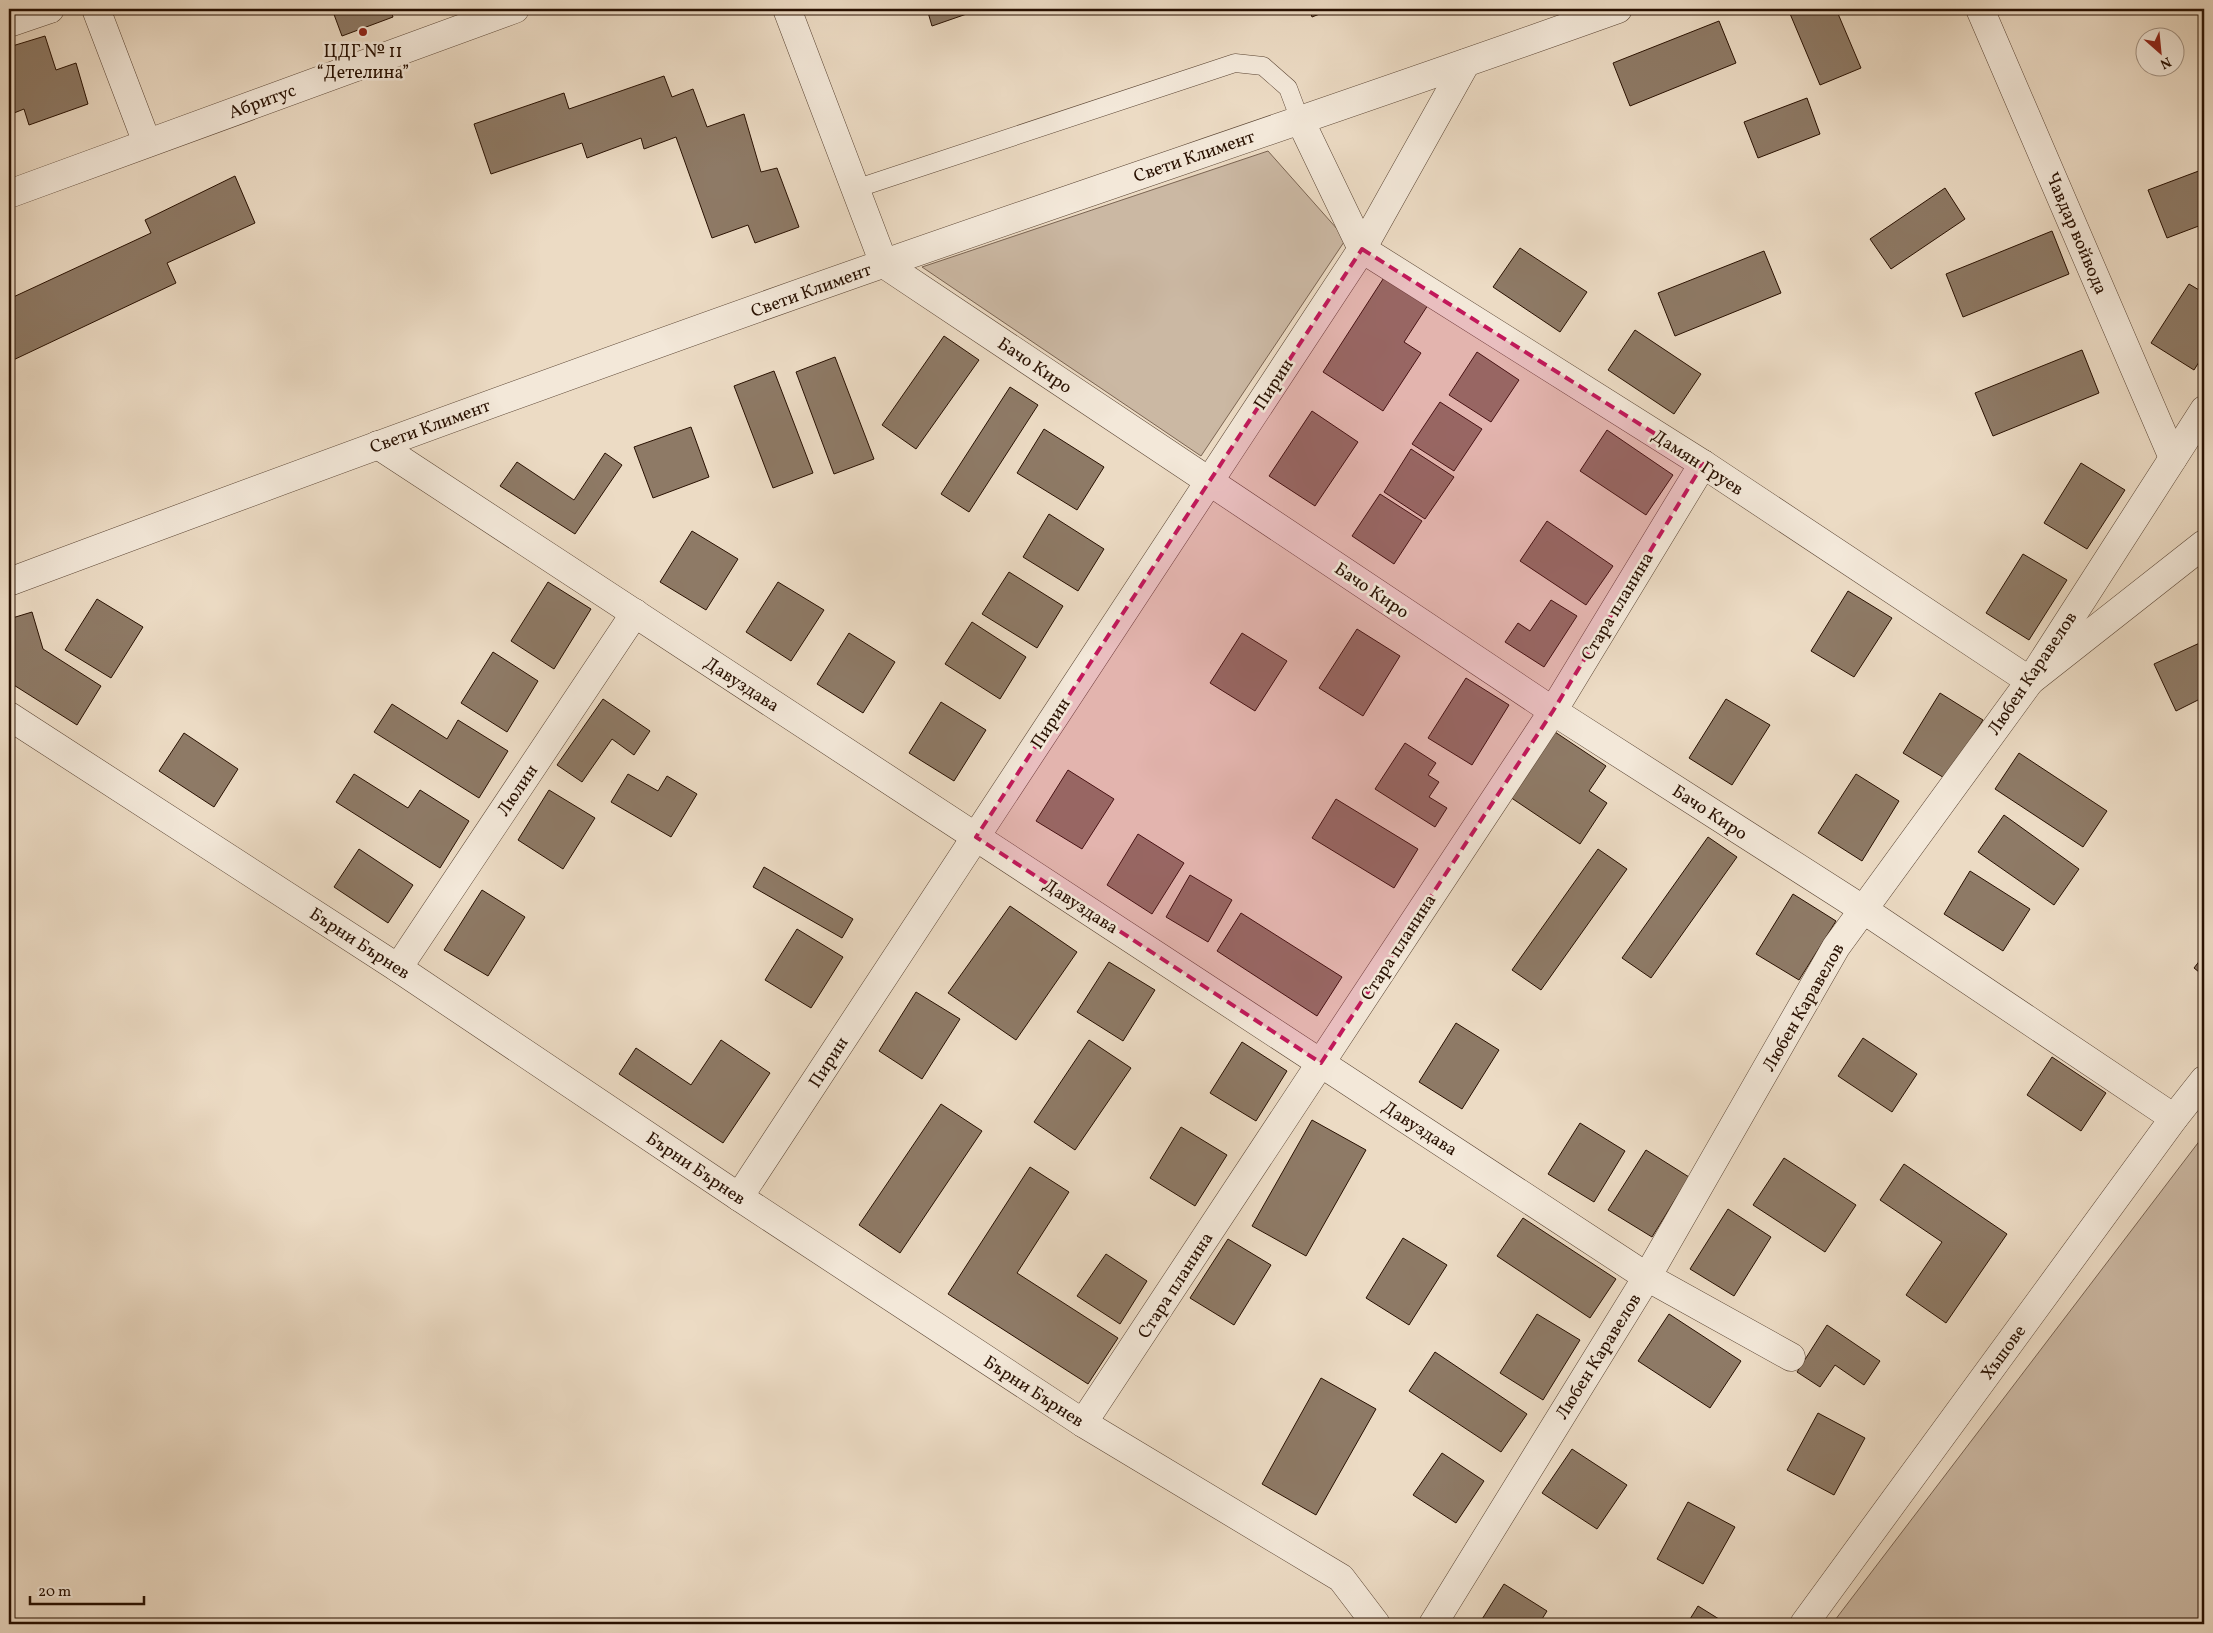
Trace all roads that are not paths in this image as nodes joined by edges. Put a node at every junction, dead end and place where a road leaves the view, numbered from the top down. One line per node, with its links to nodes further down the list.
1 (50, 9): 7 (street)
2 (96, 9): 10 (street)
3 (515, 9): 10 (street, Абритус)
4 (787, 9): 11 (street)
5 (1618, 9): 8 (street, Свети Климент)
6 (1980, 9): 17 (street, Чавдар войвода)
7 (9, 23)
8 (1466, 63): 9 (street, Свети Климент); 13 (street, Пирин)
9 (1300, 120): 11 (lane); 13 (street); 14 (street, Свети Климент)
10 (147, 144): 12 (street, Абритус)
11 (856, 188): 14 (street)
12 (9, 194)
13 (1362, 249): 18 (street, Дамян Груев); 19 (street, Пирин)
14 (884, 264): 16 (street, Свети Климент); 19 (street, Бачо Киро)
15 (2204, 410): 17 (street, Любен Каравелов)
16 (378, 445): 21 (street, Свети Климент); 22 (street, Давуздава)
17 (2173, 458): 23 (street, Любен Каравелов)
18 (1704, 464): 23 (street, Дамян Груев); 24 (street, Стара планина)
19 (1210, 481): 24 (street, Бачо Киро); 26 (street, Пирин)
20 (2204, 544): 23 (street)
21 (9, 582)
22 (635, 613): 26 (street, Давуздава); 28 (street, Люлин)
23 (2030, 681): 27 (street, Любен Каравелов)
24 (1553, 711): 27 (street, Бачо Киро); 29 (street, Стара планина)
25 (9, 716): 28 (street, Бърни Бърнев)
26 (976, 836): 29 (street, Давуздава); 32 (street, Пирин)
27 (1864, 910): 31 (street, Бачо Киро); 33 (street, Любен Каравелов)
28 (398, 968): 32 (street, Бърни Бърнев)
29 (1321, 1063): 33 (street, Давуздава); 35 (street, Стара планина)
30 (2204, 1080): 31 (street, Хъшове)
31 (2174, 1118): 38 (street, Хъшове)
32 (739, 1197): 35 (street, Бърни Бърнев)
33 (1647, 1277): 34 (street, Давуздава); 37 (street, Любен Каравелов)
34 (1791, 1357)
35 (1083, 1424): 36 (street, Бърни Бърнев)
36 (1376, 1624)
37 (1433, 1624)
38 (1804, 1624)

